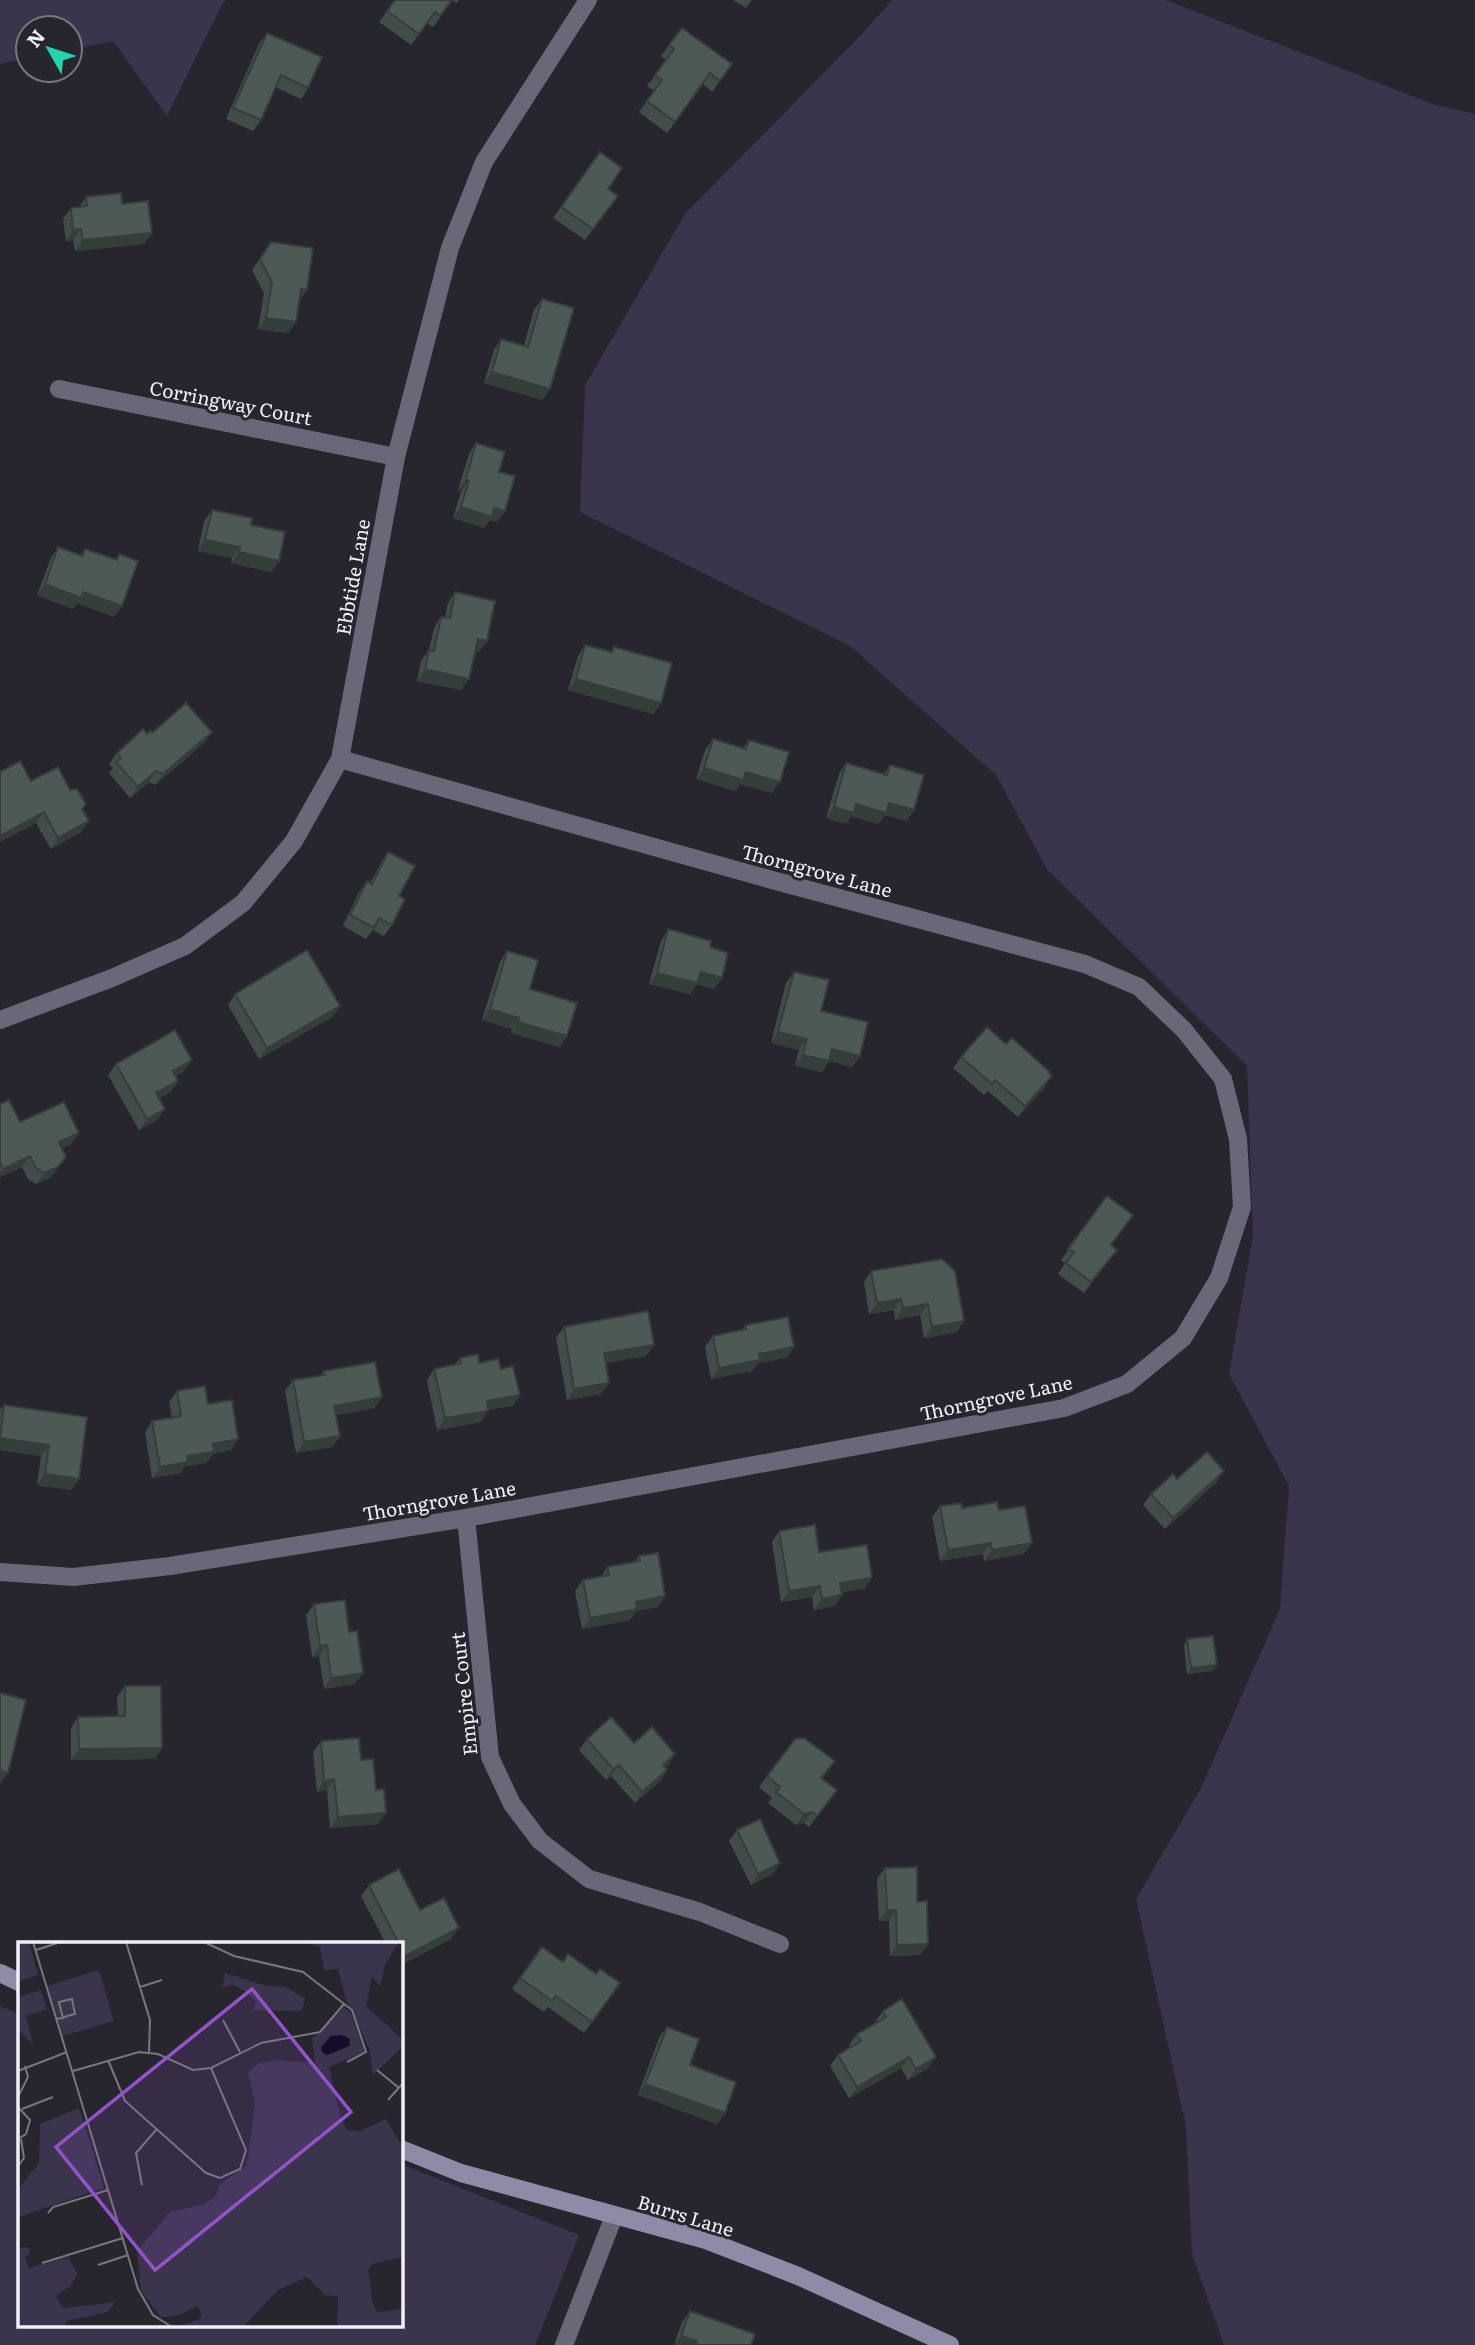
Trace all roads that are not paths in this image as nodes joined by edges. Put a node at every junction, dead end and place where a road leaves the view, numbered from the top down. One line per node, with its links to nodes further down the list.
1 (588, 0): 3 (street, Ebbtide Lane)
2 (59, 388): 3 (street, Corringway Court)
3 (396, 457): 4 (street, Ebbtide Lane)
4 (340, 759): 5 (street, Ebbtide Lane); 6 (street, Thorngrove Lane)
5 (0, 1020)
6 (466, 1518): 7 (street, Thorngrove Lane); 8 (street, Empire Court)
7 (0, 1572)
8 (780, 1944)
9 (0, 1973): 10 (street)
10 (18, 1982)
11 (402, 2149): 12 (street, Burrs Lane)
12 (614, 2216): 13 (street); 14 (street, Burrs Lane)
13 (564, 2345)
14 (950, 2345)

